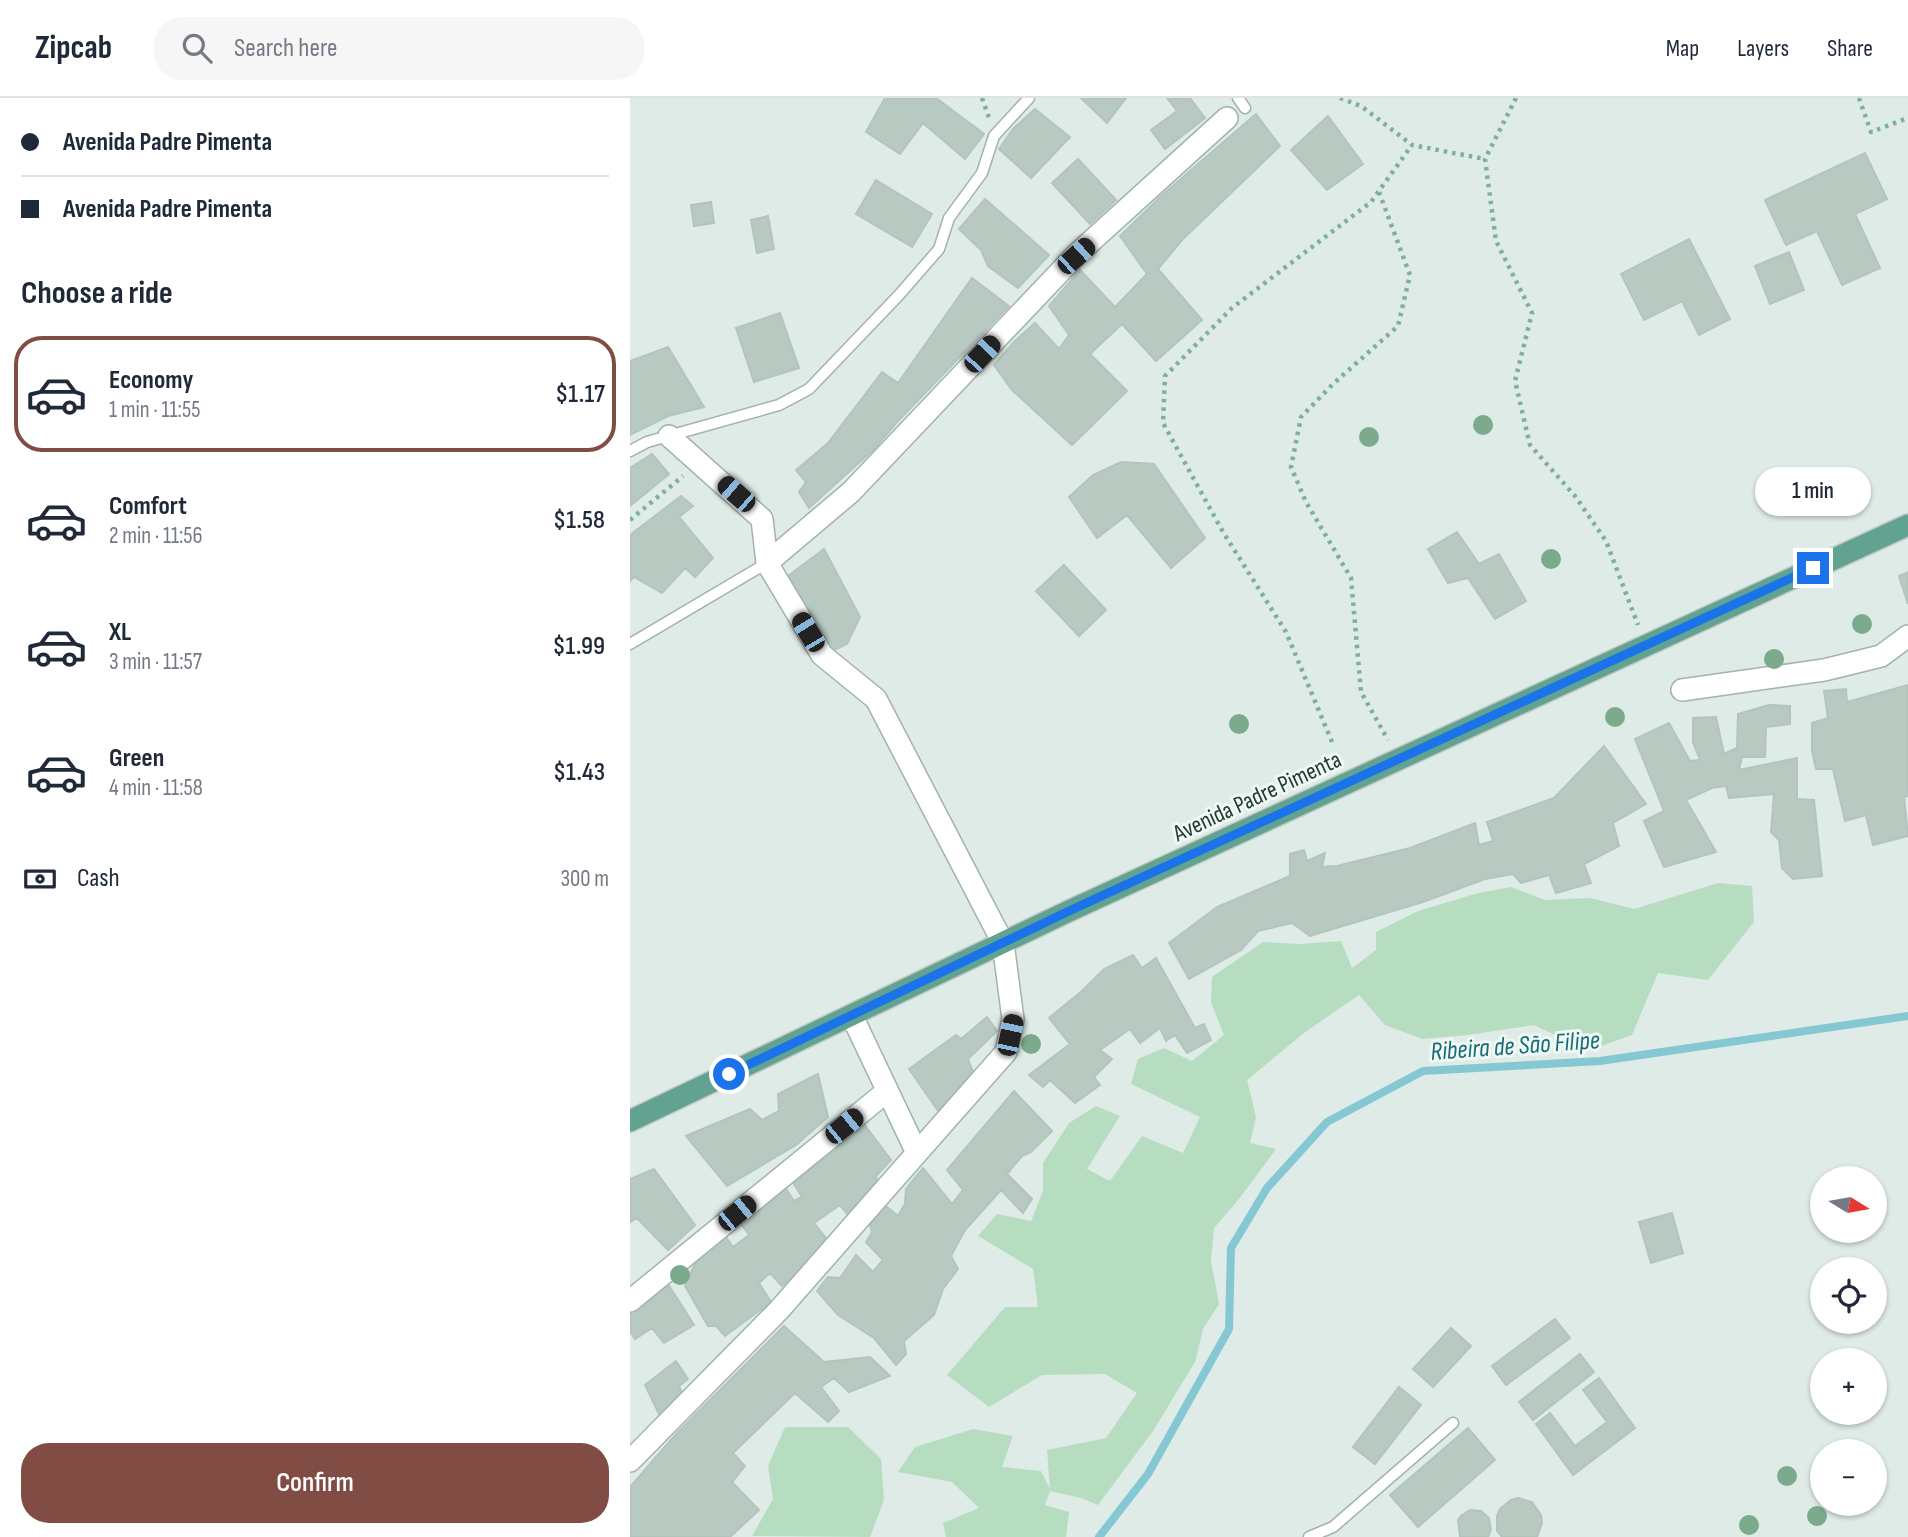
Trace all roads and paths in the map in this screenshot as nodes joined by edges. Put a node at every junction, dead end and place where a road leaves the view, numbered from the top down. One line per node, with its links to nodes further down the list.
1 (1029, 98): 10 (lane)
2 (1340, 98): 7 (path)
3 (1516, 98): 8 (path)
4 (1859, 98): 6 (path)
5 (1236, 108): 15 (street)
6 (1908, 118)
7 (1412, 145): 8 (path); 9 (path)
8 (1485, 159): 18 (path)
9 (1379, 191): 20 (path); 21 (path)
10 (670, 436): 11 (lane); 12 (street)
11 (630, 451)
12 (699, 462): 13 (path); 15 (street)
13 (630, 520)
14 (1908, 524): 18 (main road, Avenida Padre Pimenta)
15 (767, 563): 17 (lane); 22 (street)
16 (1908, 636): 19 (street)
17 (630, 644)
18 (1646, 645): 21 (main road, Avenida Padre Pimenta)
19 (1682, 690)
20 (1332, 742)
21 (1399, 759): 22 (main road, Avenida Padre Pimenta)
22 (1003, 943): 23 (main road, Avenida Padre Pimenta); 26 (street)
23 (852, 1016): 24 (street); 25 (main road, Avenida Padre Pimenta)
24 (886, 1091): 26 (street); 27 (street)
25 (630, 1121)
26 (917, 1153): 29 (street)
27 (630, 1301)
28 (1453, 1423): 30 (lane)
29 (630, 1461)
30 (1309, 1537)

